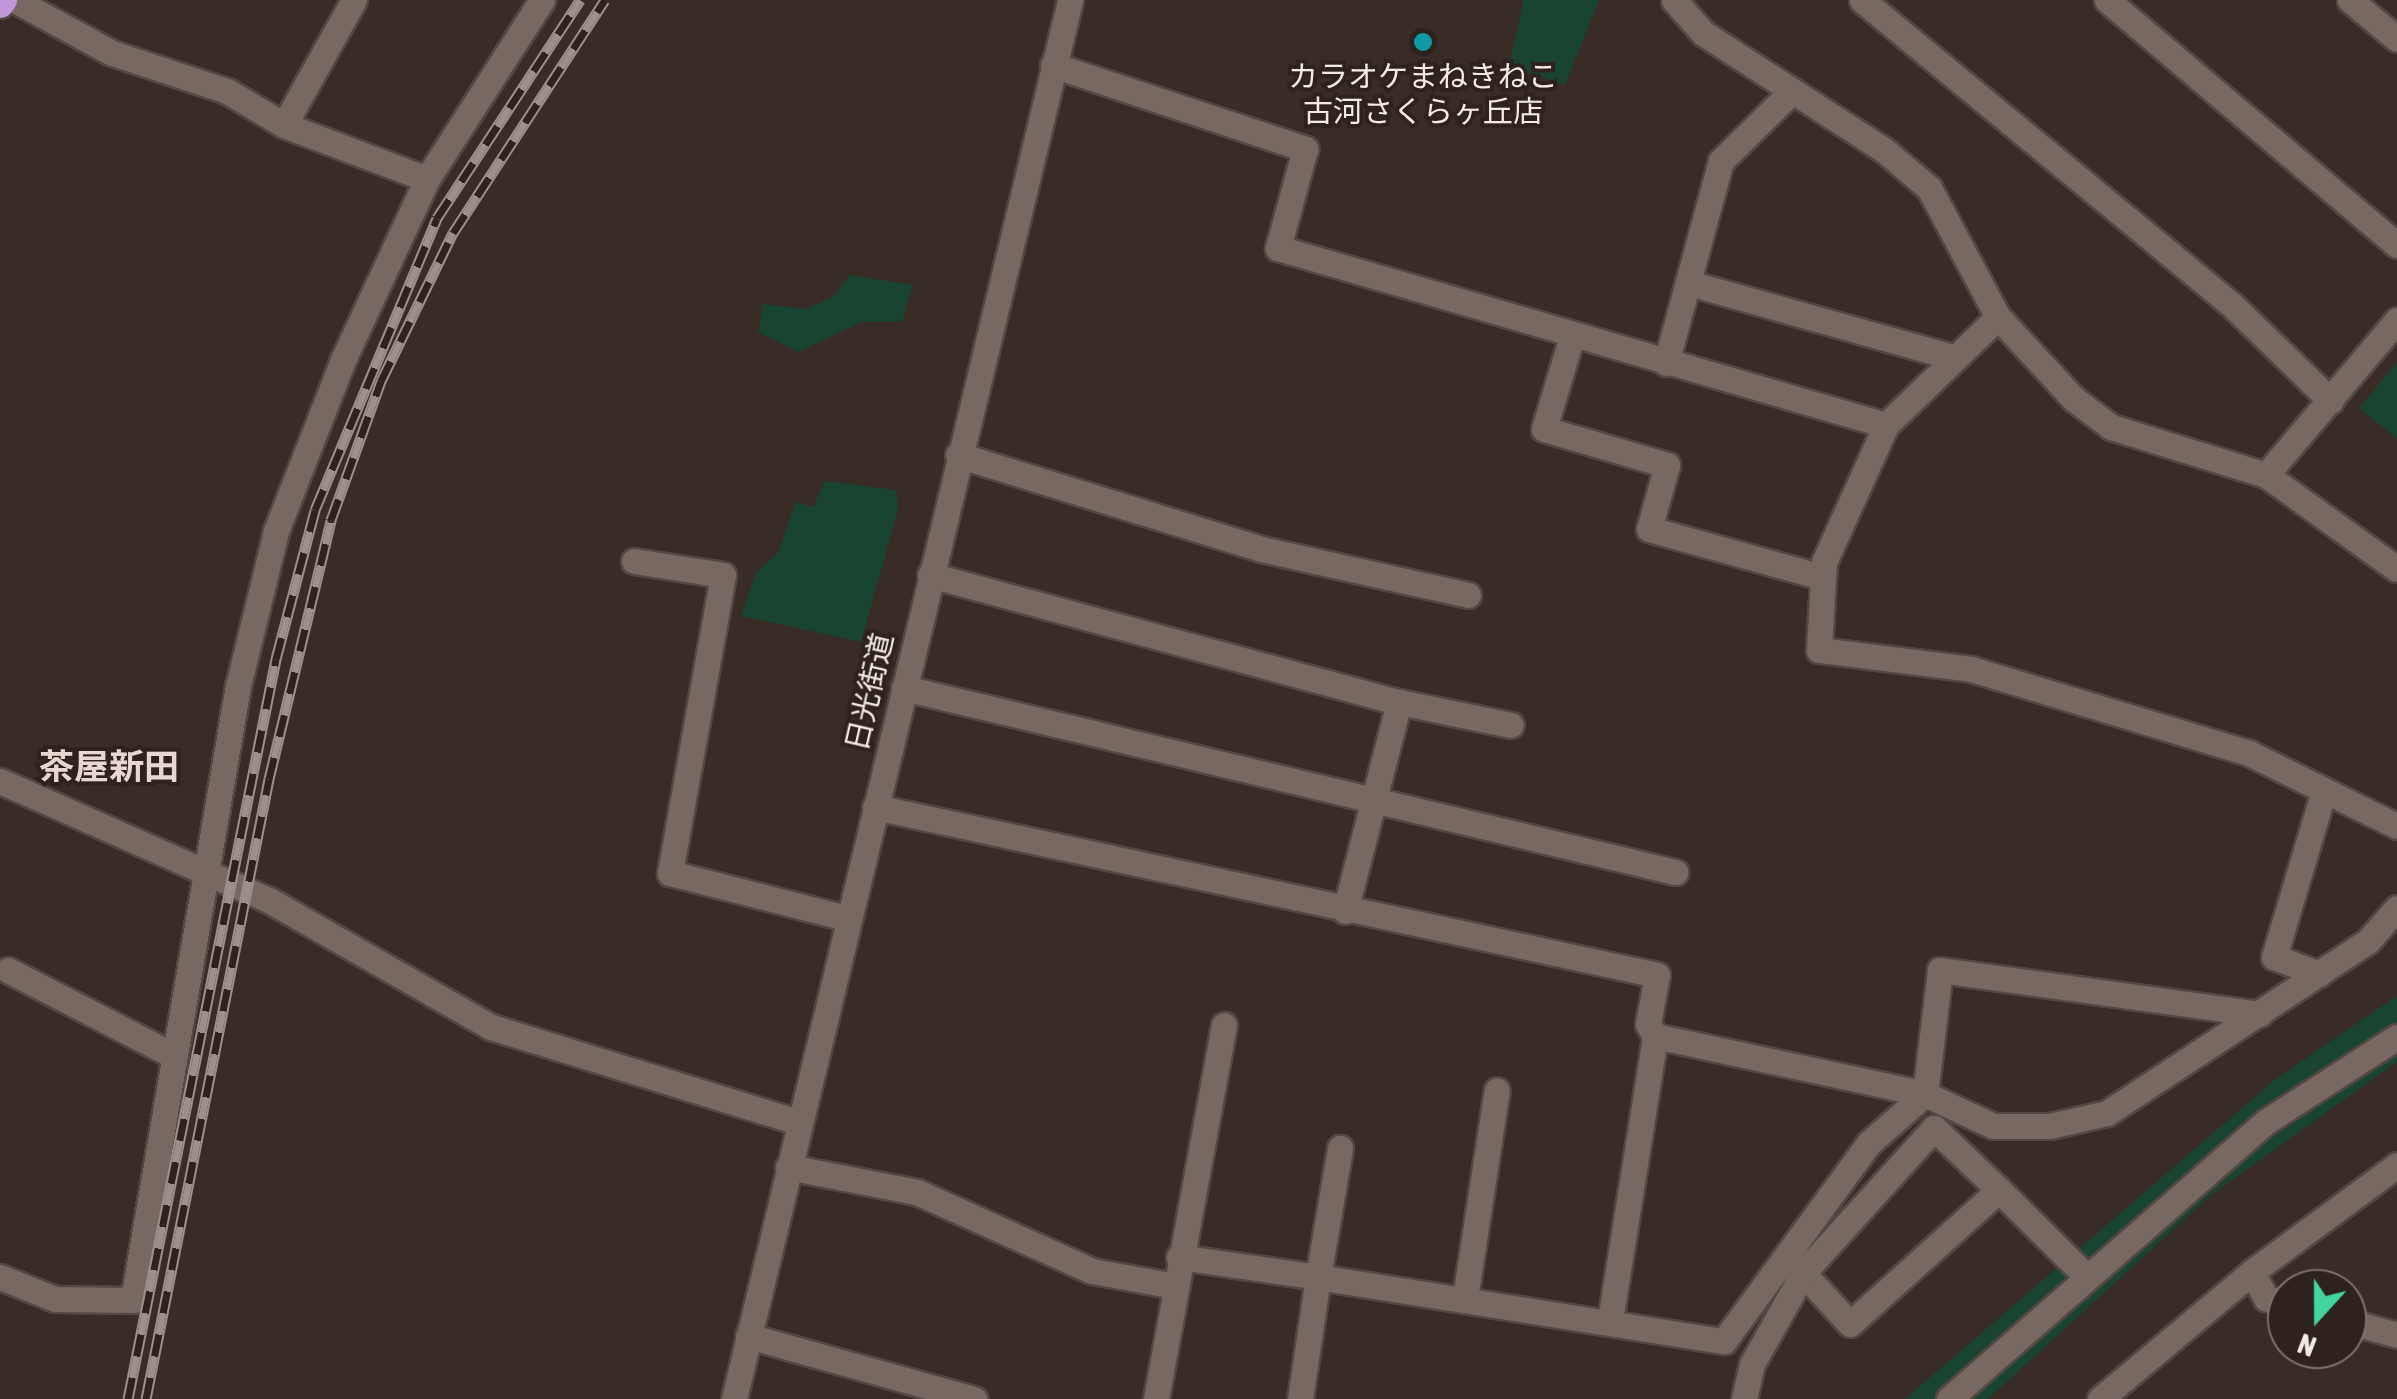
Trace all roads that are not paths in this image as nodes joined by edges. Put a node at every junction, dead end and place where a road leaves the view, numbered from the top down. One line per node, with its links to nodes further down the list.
1 (15, 0): 12 (street)
2 (354, 0): 12 (street)
3 (542, 0): 13 (street)
4 (1070, 0): 10 (street, 日光街道)
5 (1674, 0): 11 (street)
6 (1862, 0): 21 (street)
7 (2107, 0): 14 (street)
8 (2350, 0): 9 (street)
9 (2397, 38)
10 (1053, 65): 18 (street); 23 (street, 日光街道)
11 (1792, 91): 15 (street); 16 (street)
12 (284, 125): 13 (street)
13 (427, 179): 39 (street)
14 (2397, 245)
15 (1689, 283): 19 (street); 20 (street)
16 (1998, 317): 19 (street); 24 (street)
17 (2397, 320): 21 (street)
18 (1572, 336): 20 (street); 28 (street)
19 (1953, 357): 22 (street)
20 (1666, 363): 22 (street)
21 (2330, 402): 24 (street)
22 (1886, 425): 28 (street)
23 (958, 456): 27 (street, 日光街道); 29 (street)
24 (2266, 475): 26 (street)
25 (634, 561): 42 (street)
26 (2397, 569)
27 (930, 575): 30 (street, 日光街道); 31 (street)
28 (1822, 577): 34 (street)
29 (1468, 595)
30 (904, 688): 35 (street); 36 (street, 日光街道)
31 (1399, 702): 32 (street); 35 (street)
32 (1512, 725)
33 (0, 781): 39 (street)
34 (2323, 794): 37 (street); 44 (street)
35 (1373, 803): 38 (street); 41 (street)
36 (876, 806): 41 (street); 42 (street, 日光街道)
37 (2397, 826)
38 (1675, 872)
39 (210, 874): 49 (street); 52 (street)
40 (2397, 908): 44 (street)
41 (1345, 910): 47 (street)
42 (847, 918): 52 (street, 日光街道)
43 (8, 970): 49 (street)
44 (2319, 974): 45 (street)
45 (2260, 1014): 51 (street); 51 (street)
46 (1224, 1025): 57 (street)
47 (1655, 1036): 51 (street); 66 (street)
48 (2397, 1037): 62 (street)
49 (173, 1055): 61 (street)
50 (1497, 1090): 64 (street)
51 (1925, 1094): 66 (street)
52 (798, 1122): 55 (street, 日光街道)
53 (1340, 1148): 60 (street)
54 (2397, 1165): 58 (street)
55 (788, 1167): 63 (street); 69 (street, 日光街道)
56 (1999, 1190): 59 (street); 59 (street); 62 (street)
57 (1180, 1257): 60 (street); 63 (street)
58 (2252, 1272): 65 (street); 76 (street)
59 (1803, 1274): 74 (street)
60 (1318, 1276): 64 (street); 73 (street)
61 (0, 1277)
62 (2087, 1277): 75 (street)
63 (1176, 1286): 72 (street)
64 (1465, 1298): 66 (street)
65 (2267, 1298)
66 (1610, 1321)
67 (2367, 1327): 68 (street)
68 (2397, 1335)
69 (748, 1336): 70 (street, 日光街道); 71 (street)
70 (734, 1399)
71 (974, 1399)
72 (1156, 1399)
73 (1300, 1399)
74 (1744, 1399)
75 (1949, 1399)
76 (2100, 1399)

